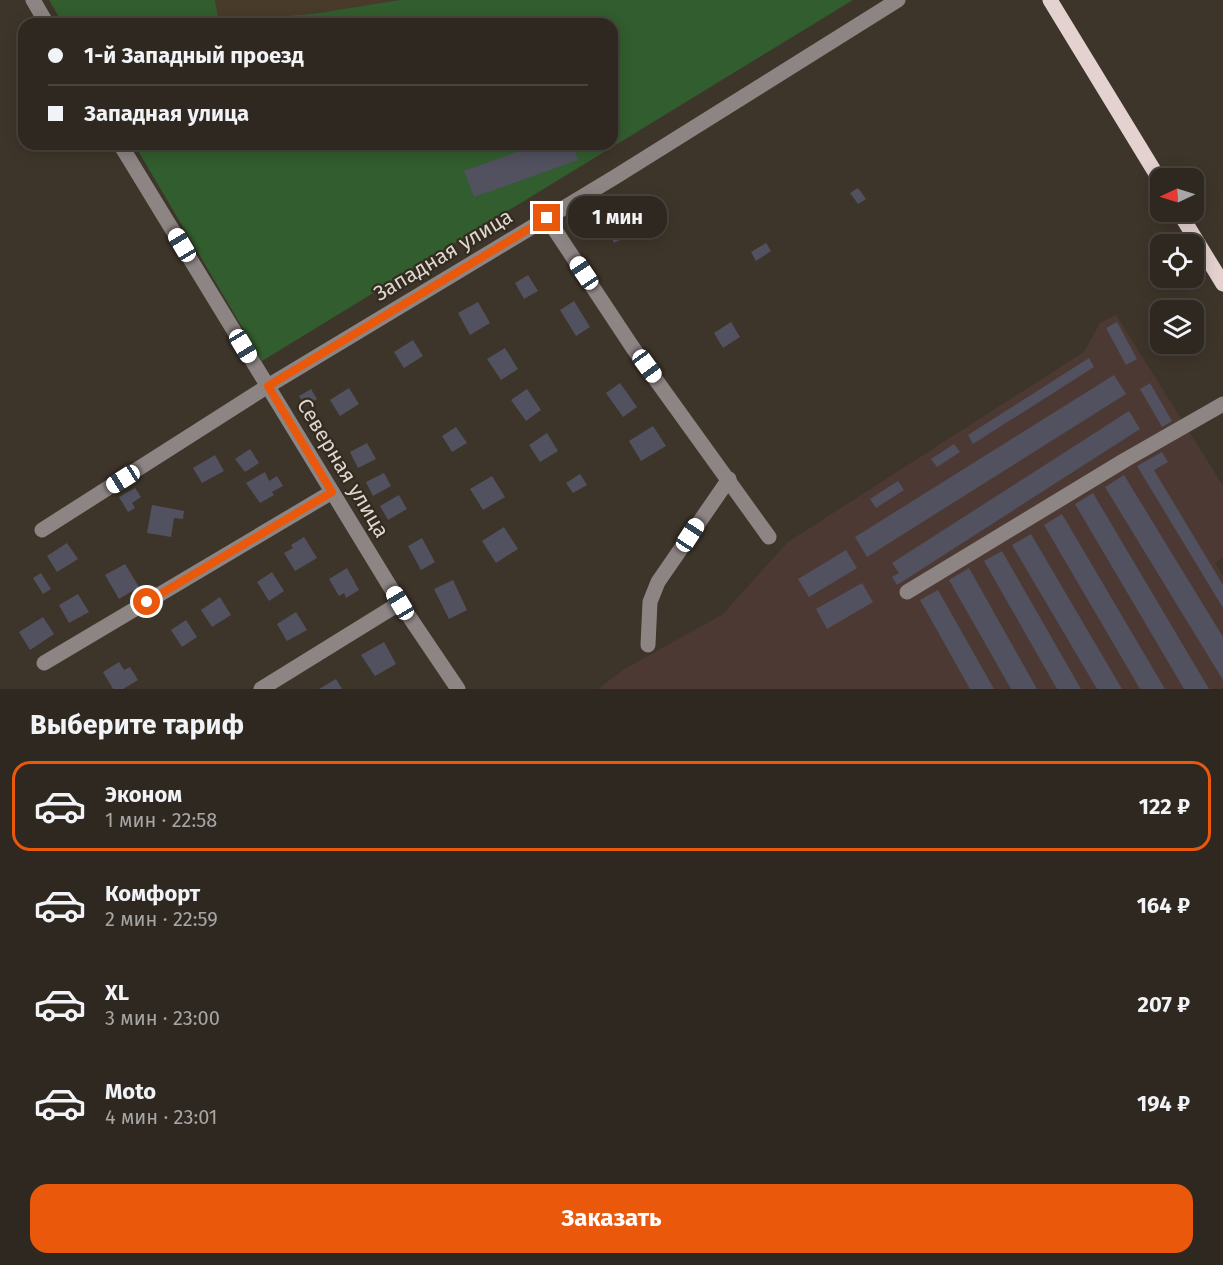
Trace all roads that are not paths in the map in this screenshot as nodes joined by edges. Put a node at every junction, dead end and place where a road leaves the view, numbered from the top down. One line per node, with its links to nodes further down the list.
1 (33, 0): 4 (street)
2 (898, 0): 7 (street, Западная улица)
3 (1050, 0): 6 (main road)
4 (44, 18)
5 (124, 150): 10 (street, Северная улица)
6 (1152, 168)
7 (547, 218): 10 (street, Западная улица); 12 (street)
8 (1185, 222): 9 (main road)
9 (1223, 284)
10 (268, 386): 13 (street, Северная улица); 14 (street, Западная улица)
11 (1223, 404): 16 (street)
12 (729, 479): 15 (street); 18 (street)
13 (332, 492): 17 (street, Северная улица); 19 (street)
14 (42, 530)
15 (769, 537)
16 (908, 592)
17 (400, 603): 20 (street); 21 (street, Северная улица)
18 (648, 645)
19 (44, 663)
20 (261, 689)
21 (458, 689)

